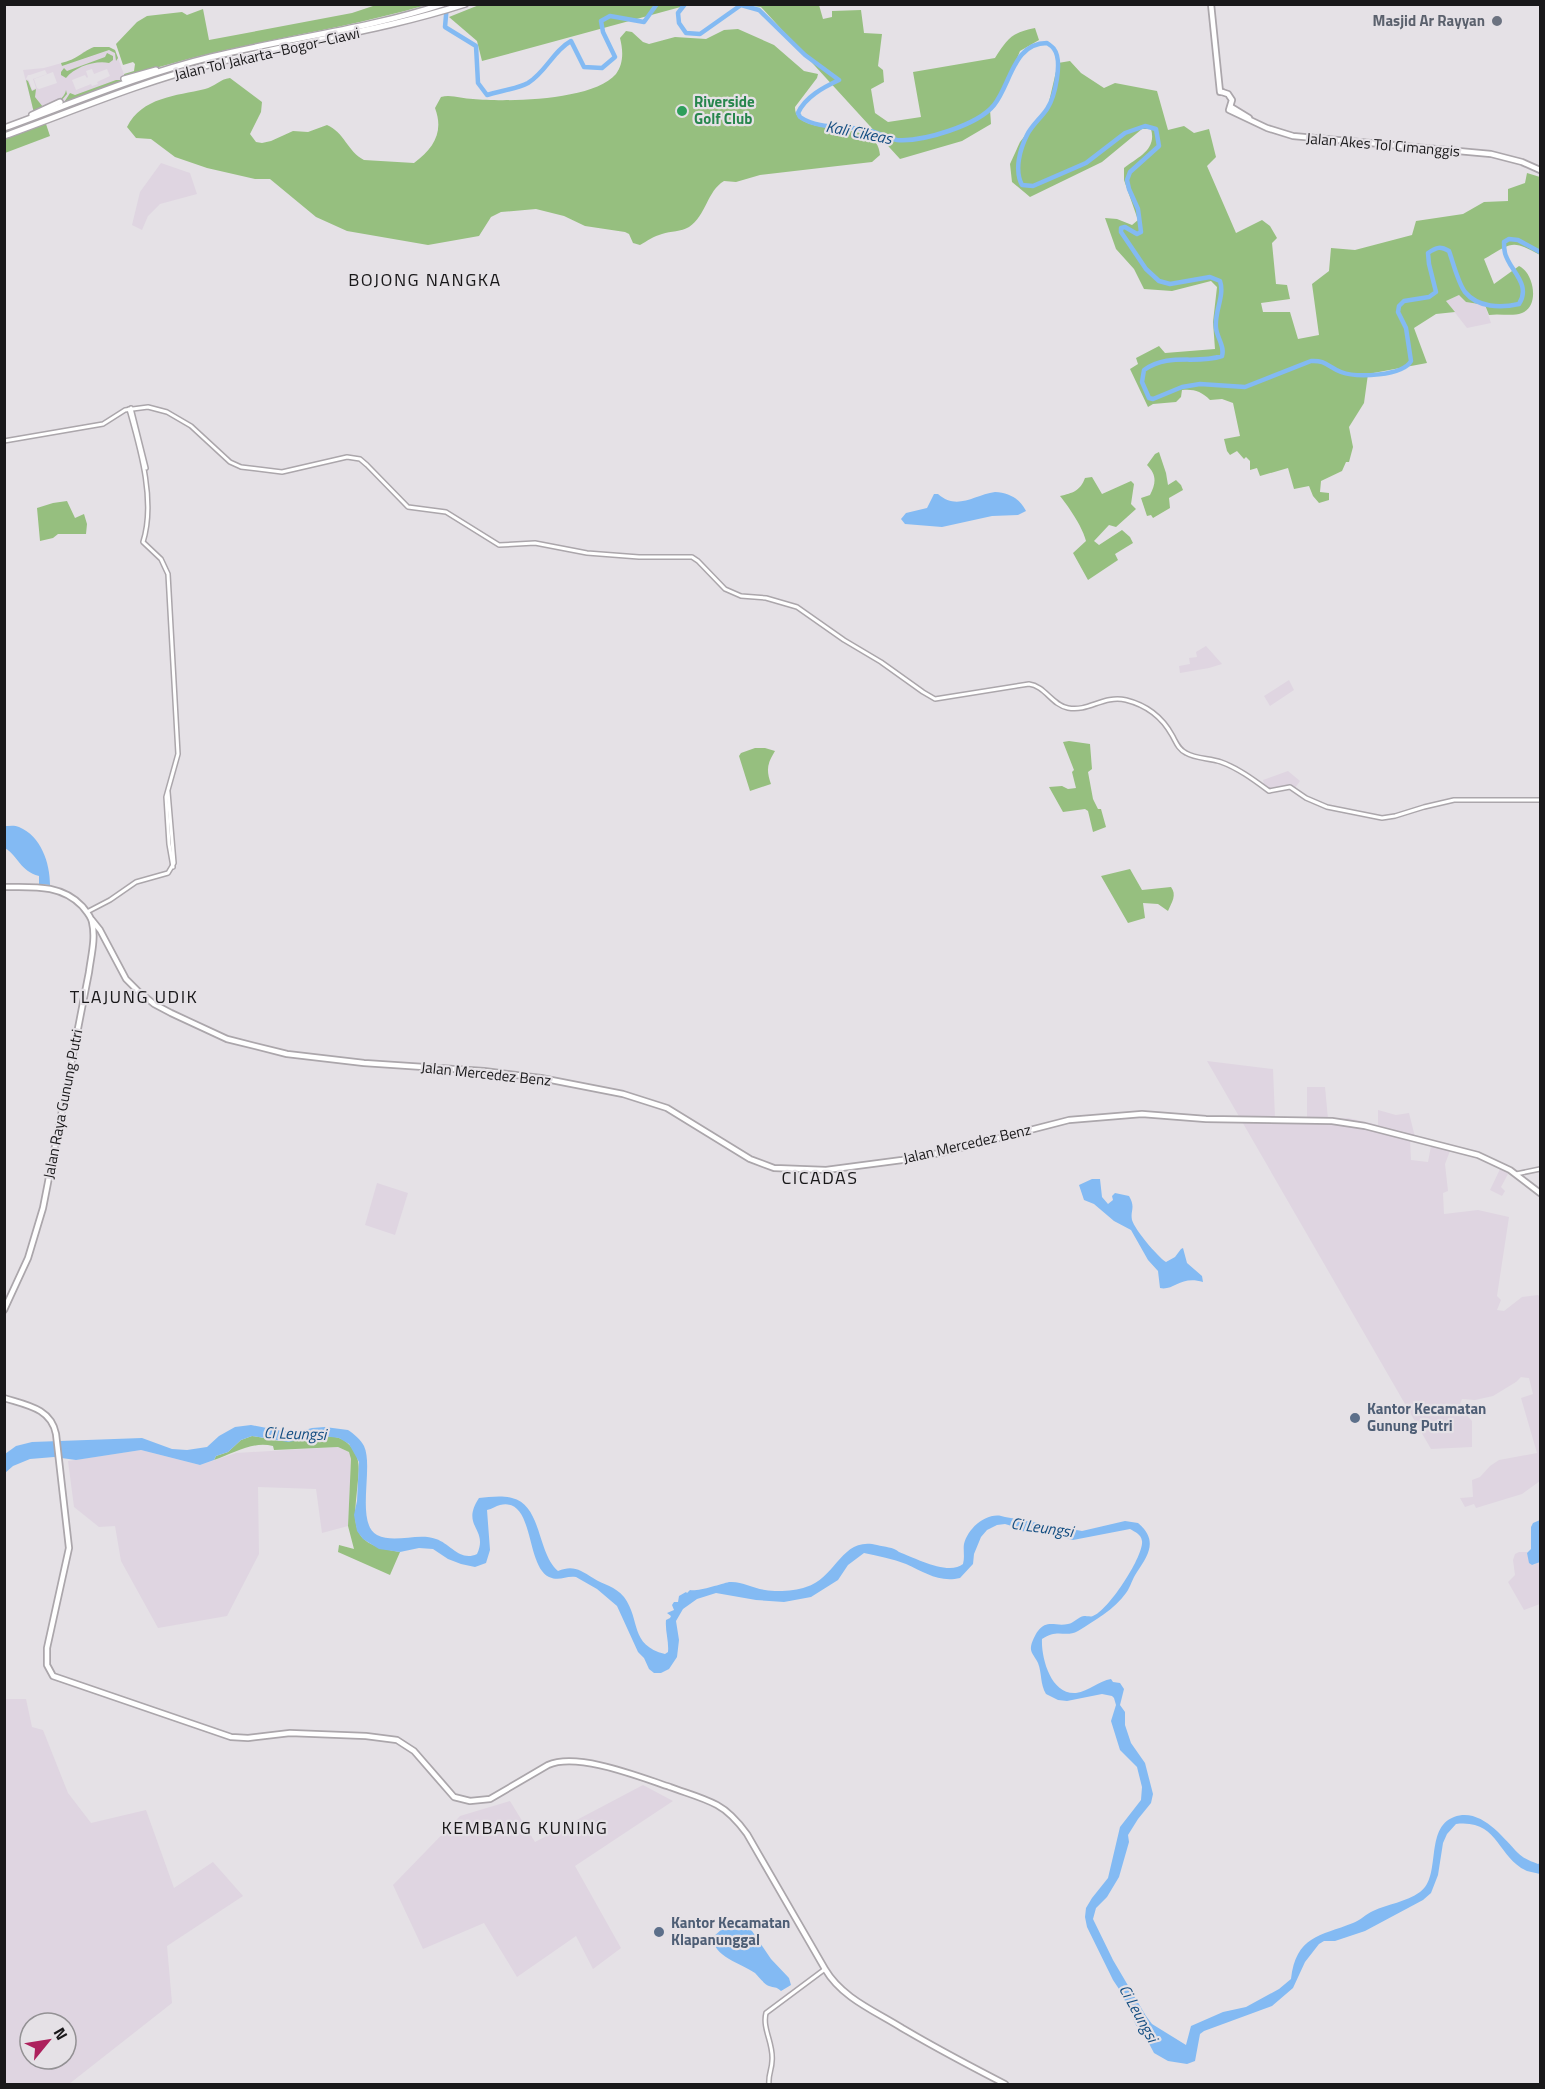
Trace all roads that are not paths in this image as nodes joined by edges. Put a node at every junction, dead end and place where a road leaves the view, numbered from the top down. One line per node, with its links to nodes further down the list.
1 (1212, 4): 9 (main road, Jalan Akes Tol Cimanggis)
2 (465, 5): 3 (highway, Jalan Tol Jakarta–Bogor–Ciawi)
3 (439, 8): 4 (highway, Jalan Tol Jakarta–Bogor–Ciawi); 8 (highway, Jalan Tol Jakarta–Bogor–Ciawi)
4 (173, 68): 5 (highway); 7 (highway, Jalan Tol Jakarta–Bogor–Ciawi)
5 (124, 79)
6 (60, 102): 7 (highway)
7 (7, 128)
8 (4, 136)
9 (1540, 168)
10 (130, 409): 11 (street); 12 (street); 14 (street)
11 (4, 441)
12 (1540, 800)
13 (4, 887): 14 (main road)
14 (87, 912): 15 (main road)
15 (92, 920): 17 (main road, Jalan Mercedez Benz); 19 (main road, Jalan Raya Gunung Putri)
16 (1540, 1169): 17 (street)
17 (1515, 1174): 18 (main road, Jalan Mercedez Benz)
18 (1540, 1193)
19 (4, 1310)
20 (4, 1398): 21 (main road)
21 (825, 1969): 22 (street); 23 (main road)
22 (769, 2085)
23 (1005, 2085)

